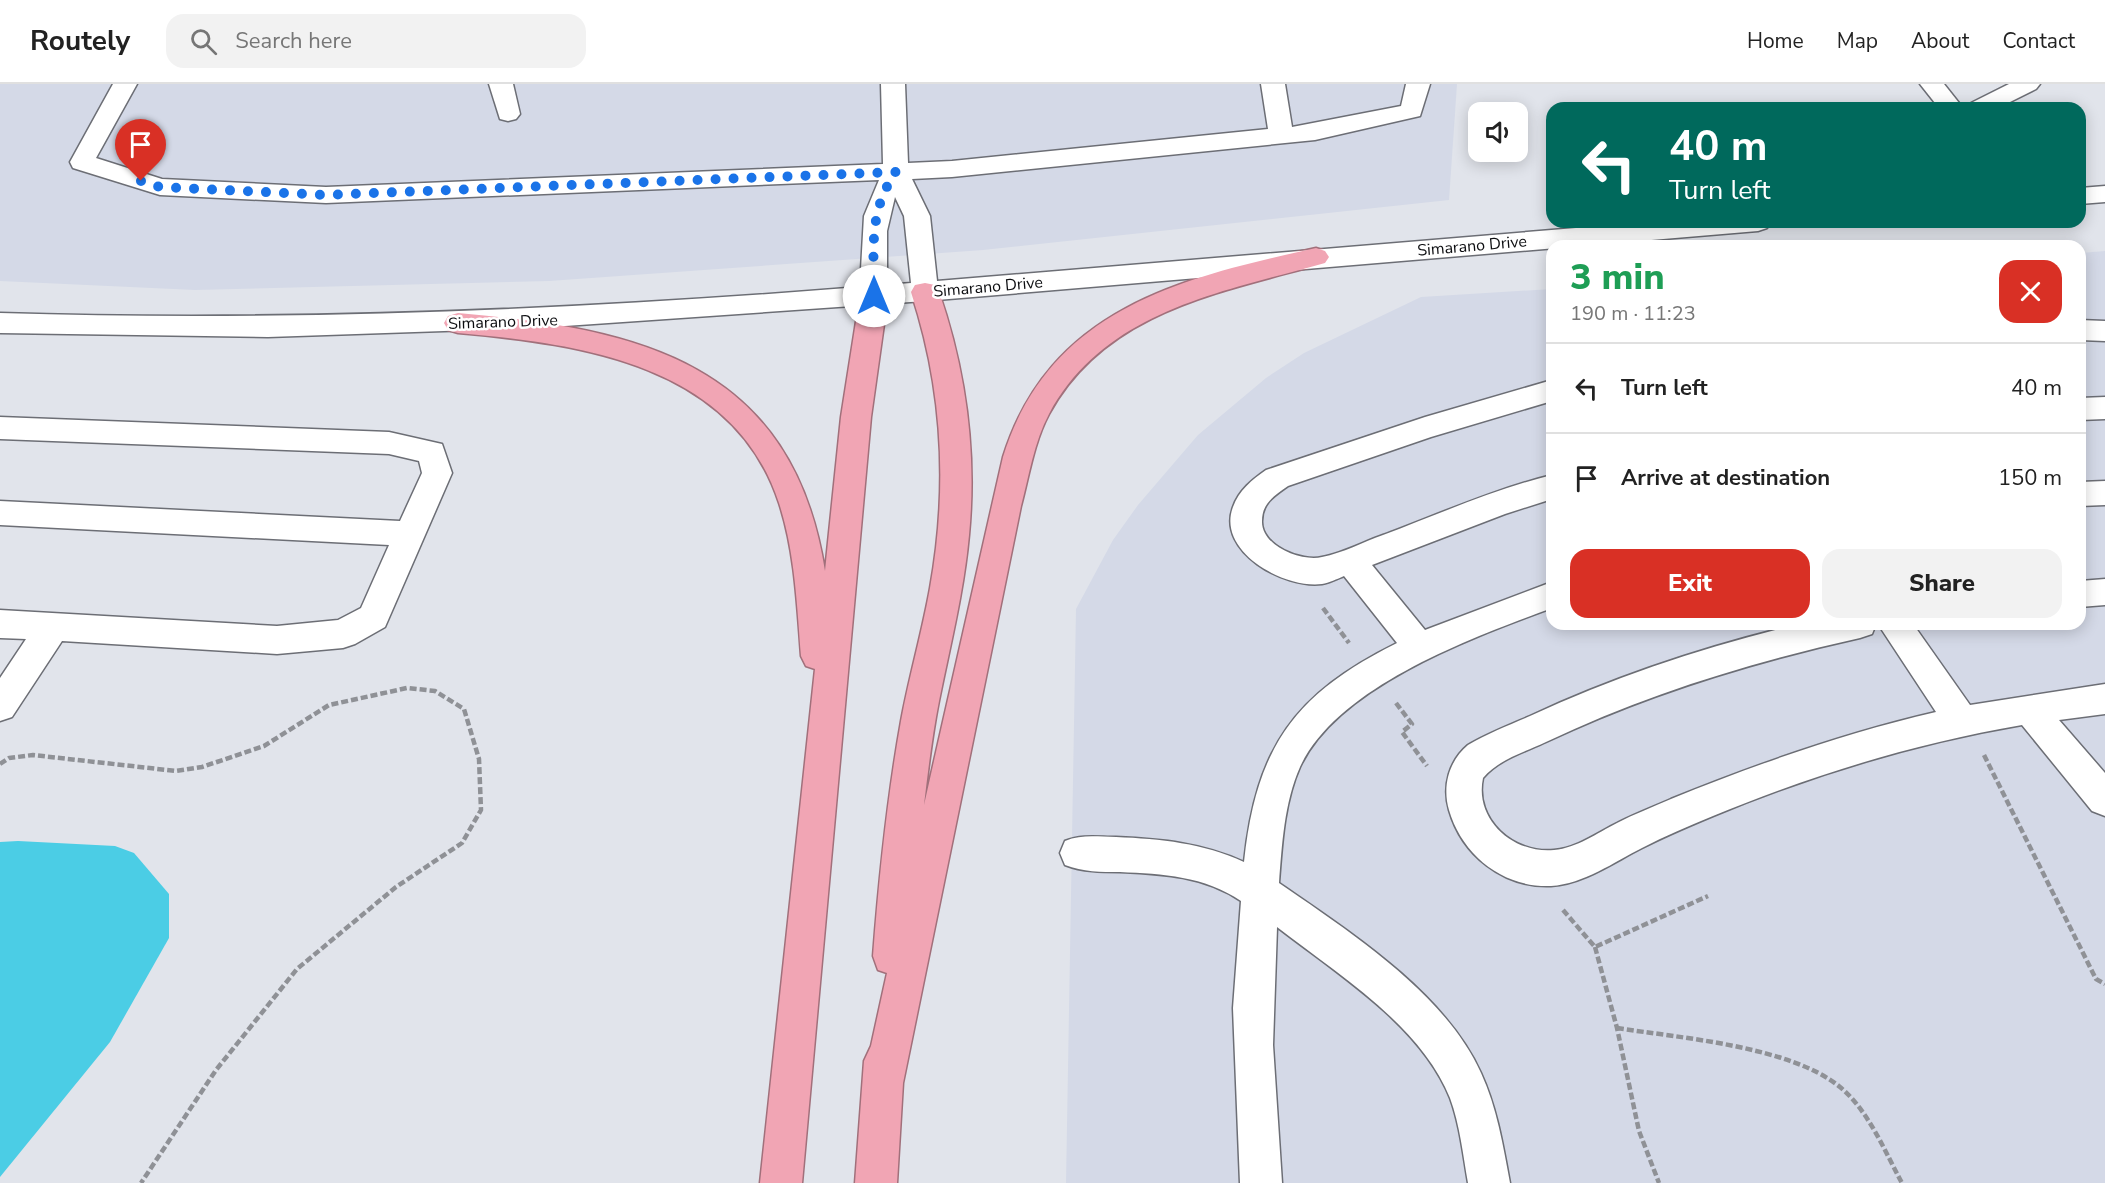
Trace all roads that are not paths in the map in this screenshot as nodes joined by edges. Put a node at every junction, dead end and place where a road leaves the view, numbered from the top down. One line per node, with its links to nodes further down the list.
1 (125, 84): 12 (street)
2 (501, 84): 10 (street)
3 (893, 84): 12 (street)
4 (1273, 84): 11 (street)
5 (1418, 84): 11 (street)
6 (1932, 84): 8 (street)
7 (2028, 84): 9 (street)
8 (1946, 102)
9 (1991, 102)
10 (508, 114)
11 (1281, 136): 12 (street)
12 (896, 172): 17 (street); 18 (street)
13 (2105, 194): 14 (street)
14 (2086, 196)
15 (1682, 228): 16 (street, Simarano Drive)
16 (1316, 257): 17 (street, Simarano Drive); 49 (highway)
17 (925, 291): 18 (street, Simarano Drive); 49 (highway)
18 (874, 296): 20 (street, Simarano Drive); 45 (highway)
19 (0, 322): 20 (street, Simarano Drive)
20 (458, 323): 45 (highway)
21 (2086, 330): 22 (street)
22 (2105, 331)
23 (1546, 393): 32 (street)
24 (2105, 408): 25 (street)
25 (2086, 409)
26 (0, 428): 31 (street)
27 (1546, 490): 32 (street)
28 (2105, 493): 29 (street)
29 (2086, 494)
30 (0, 513): 31 (street)
31 (410, 534): 37 (street)
32 (1350, 561): 40 (street)
33 (2105, 592): 34 (street)
34 (2086, 594)
35 (1546, 597): 40 (street)
36 (0, 624): 37 (street)
37 (53, 627): 42 (street)
38 (1835, 630): 44 (street)
39 (1898, 630): 44 (street)
40 (1421, 649): 48 (street)
41 (2105, 699): 43 (street)
42 (0, 706)
43 (2029, 709): 44 (street); 46 (street)
44 (1962, 722)
45 (824, 745): 50 (highway)
46 (2105, 799)
47 (1078, 853): 48 (street)
48 (1261, 892): 52 (street); 53 (street)
49 (883, 1082): 51 (highway)
50 (781, 1183)
51 (876, 1183)
52 (1261, 1183)
53 (1489, 1183)

